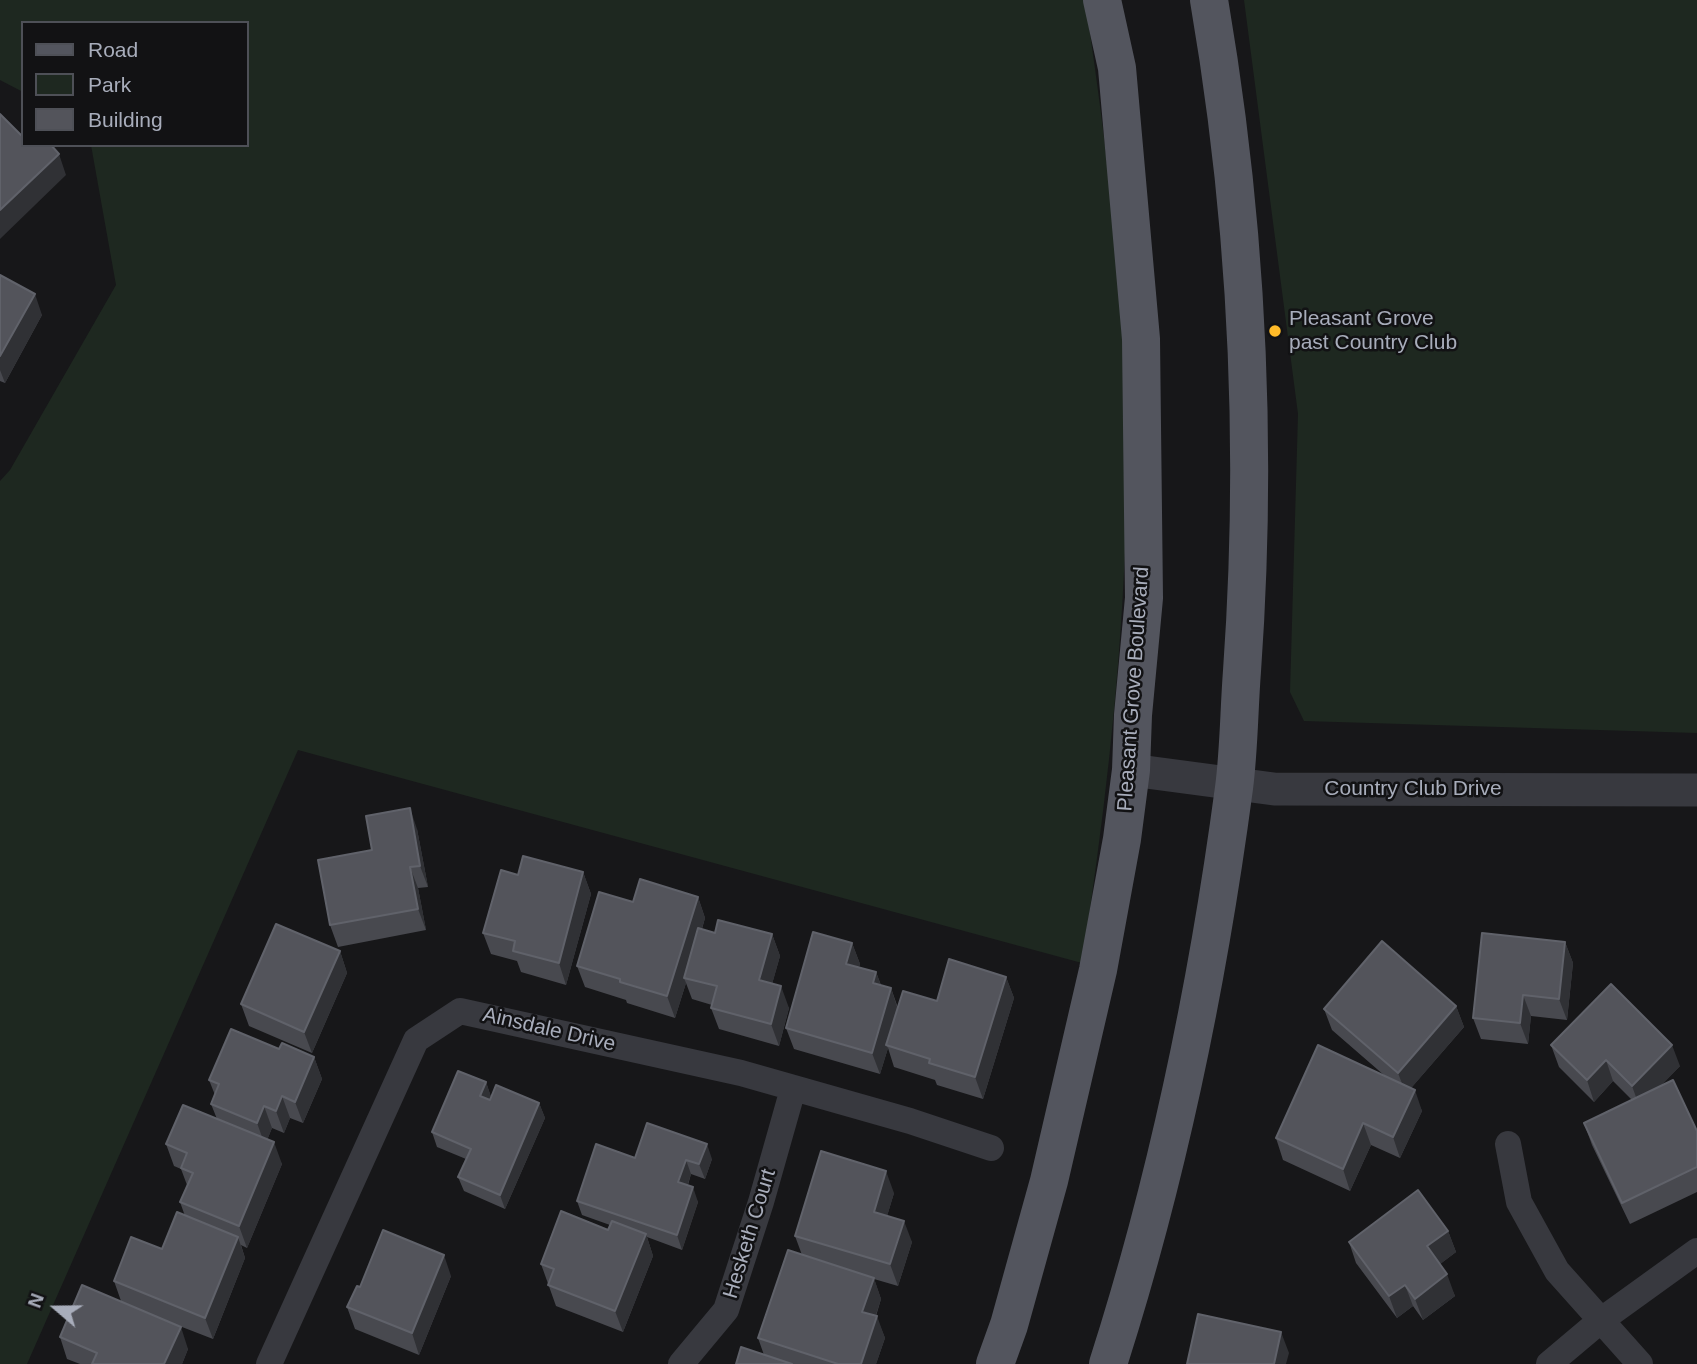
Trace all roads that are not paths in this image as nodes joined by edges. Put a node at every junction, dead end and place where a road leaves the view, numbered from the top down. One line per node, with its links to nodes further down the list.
1 (1102, 0): 3 (main road, Pleasant Grove Boulevard)
2 (1209, 0): 4 (main road)
3 (1131, 770): 4 (street, Country Club Drive); 13 (main road, Pleasant Grove Boulevard)
4 (1234, 785): 5 (street, Country Club Drive); 14 (main road)
5 (1697, 790)
6 (793, 1089): 8 (street, Ainsdale Drive); 11 (street, Ainsdale Drive); 12 (street, Hesketh Court)
7 (1508, 1144): 10 (street)
8 (991, 1148)
9 (1697, 1251): 10 (street)
10 (1600, 1321): 15 (street); 16 (street)
11 (269, 1364)
12 (681, 1364)
13 (995, 1364)
14 (1108, 1364)
15 (1549, 1364)
16 (1640, 1364)

